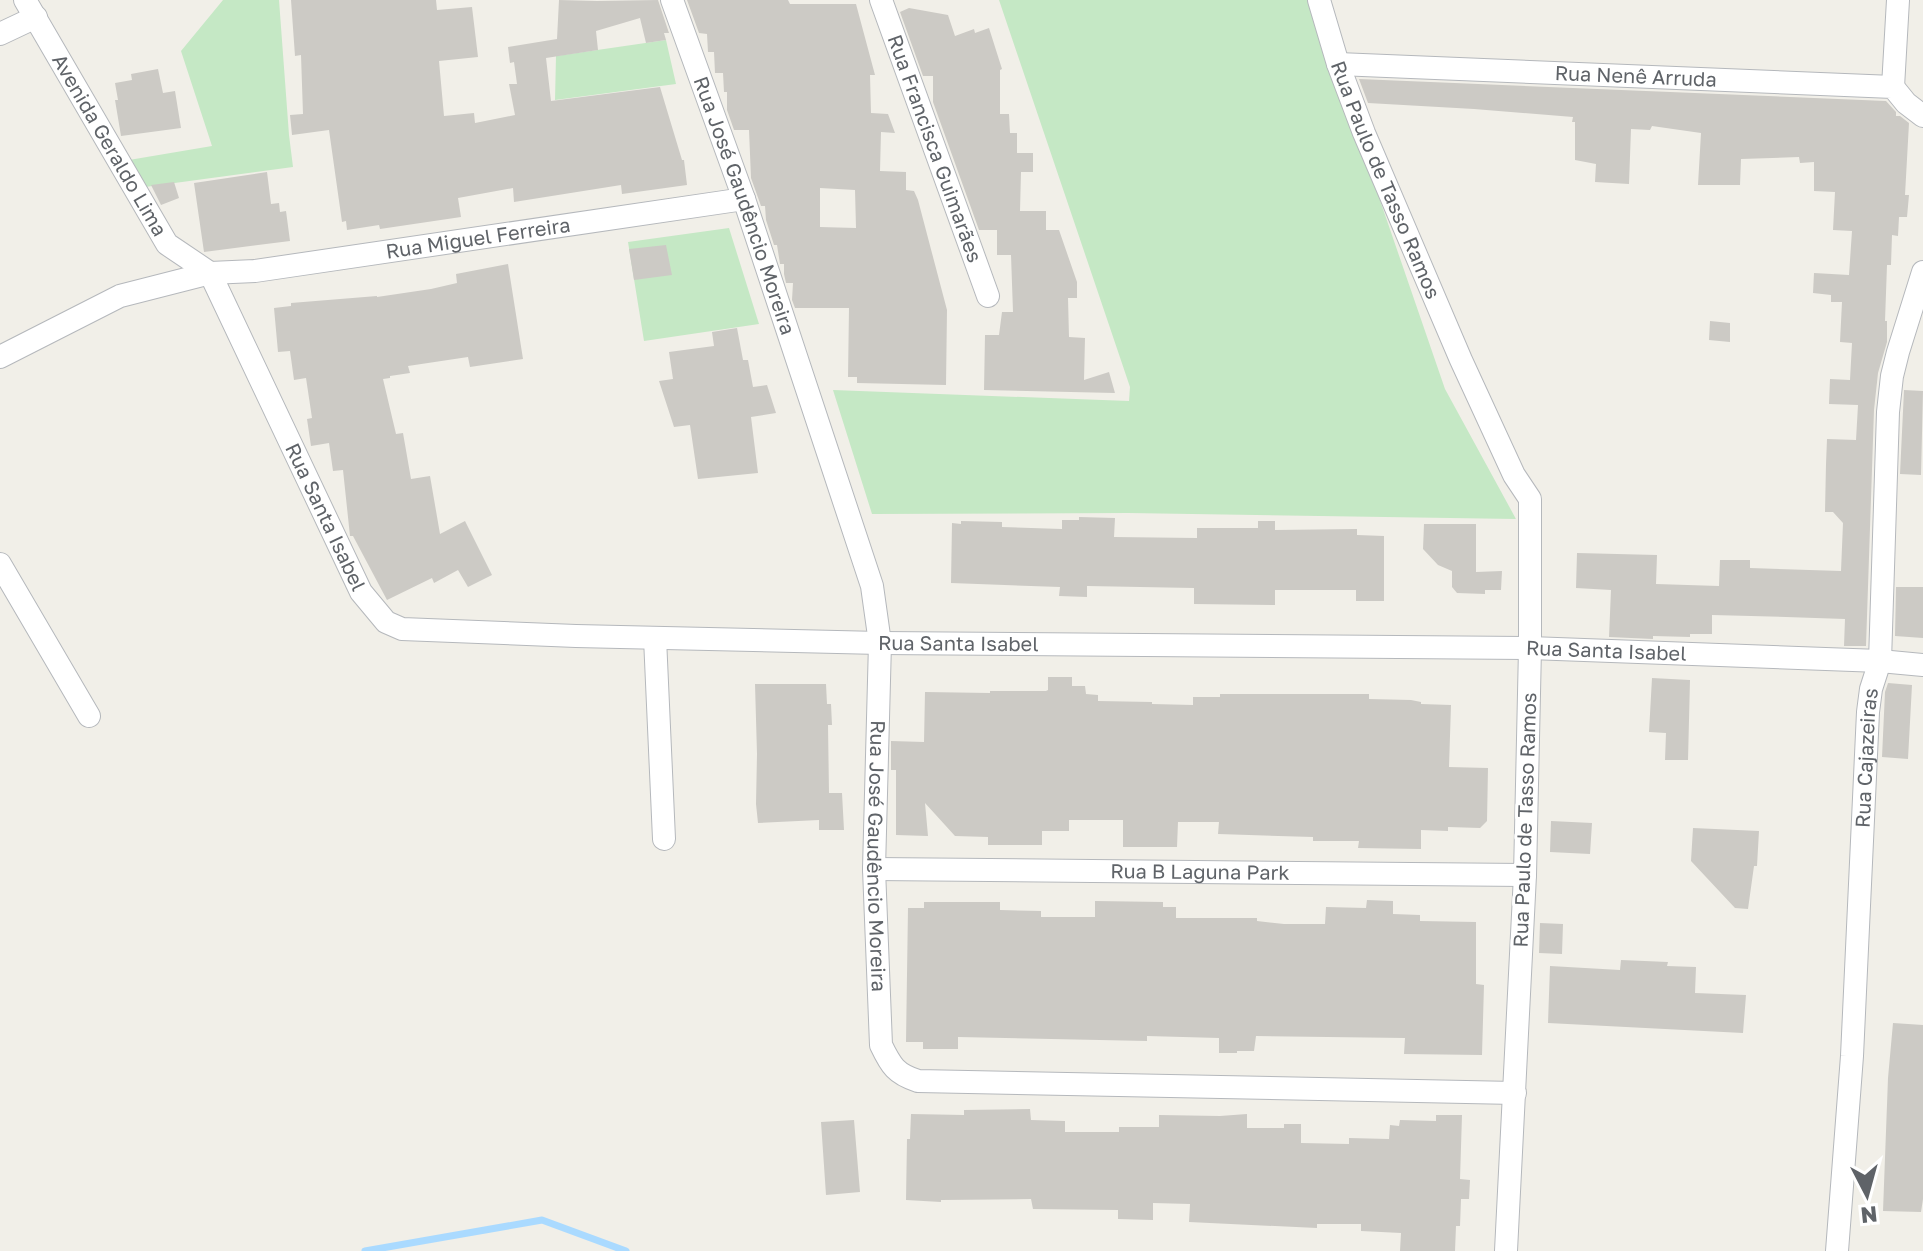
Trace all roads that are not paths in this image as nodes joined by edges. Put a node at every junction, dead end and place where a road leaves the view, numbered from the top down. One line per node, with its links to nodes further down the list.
1 (672, 0): 10 (street, Rua José Gaudêncio Moreira)
2 (881, 0): 13 (street, Rua Francisca Guimarães)
3 (1319, 0): 7 (street, Rua Paulo de Tasso Ramos)
4 (1898, 0): 8 (street)
5 (30, 9): 6 (street); 12 (street, Avenida Geraldo Lima)
6 (0, 34)
7 (1338, 64): 8 (street, Rua Nenê Arruda); 18 (street, Rua Paulo de Tasso Ramos)
8 (1893, 87): 9 (street)
9 (1923, 116)
10 (744, 199): 12 (street, Rua Miguel Ferreira); 17 (street, Rua José Gaudêncio Moreira)
11 (1923, 272): 19 (street, Rua Cajazeiras)
12 (210, 273): 14 (street, Rua Miguel Ferreira); 16 (street, Rua Santa Isabel)
13 (988, 296)
14 (0, 357)
15 (0, 564): 21 (street)
16 (655, 638): 17 (street, Rua Santa Isabel); 22 (street)
17 (880, 643): 18 (street, Rua Santa Isabel); 23 (street, Rua José Gaudêncio Moreira)
18 (1530, 648): 19 (street, Rua Santa Isabel); 24 (street, Rua Paulo de Tasso Ramos)
19 (1880, 661): 20 (street, Rua Santa Isabel); 27 (street, Rua Cajazeiras)
20 (1923, 665)
21 (89, 716)
22 (664, 839)
23 (874, 869): 24 (street, Rua B Laguna Park); 25 (street, Rua José Gaudêncio Moreira)
24 (1525, 875): 25 (street, Rua Paulo de Tasso Ramos)
25 (1515, 1093): 26 (street, Rua Paulo de Tasso Ramos)
26 (1506, 1251)
27 (1837, 1251)

